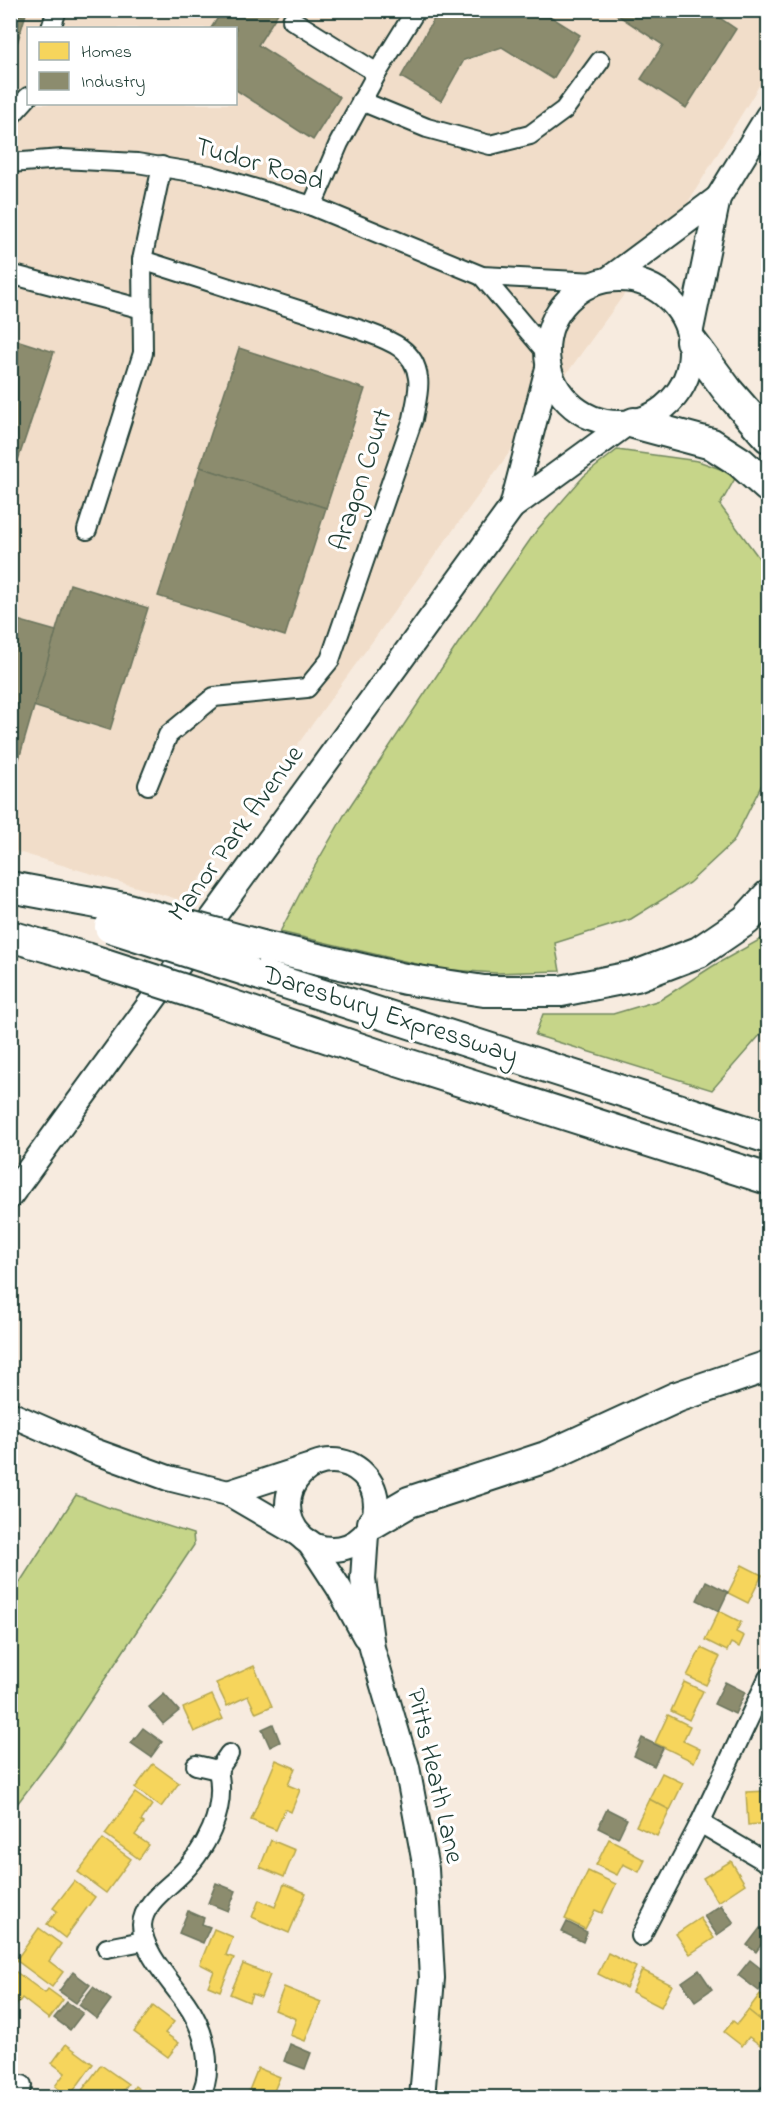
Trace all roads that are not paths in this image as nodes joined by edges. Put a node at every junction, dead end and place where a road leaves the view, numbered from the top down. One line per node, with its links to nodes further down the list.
1 (57, 10): 4 (street)
2 (416, 10): 6 (street)
3 (292, 20): 6 (street)
4 (51, 27)
5 (600, 61): 8 (street)
6 (376, 73): 8 (street)
7 (27, 98): 10 (street)
8 (361, 101): 14 (street)
9 (768, 116): 13 (street)
10 (10, 117)
11 (10, 163): 12 (street, Tudor Road)
12 (162, 166): 14 (street, Tudor Road); 15 (street)
13 (718, 198): 18 (street); 20 (street)
14 (312, 206): 17 (street, Tudor Road)
15 (142, 260): 19 (street); 27 (street, Aragon Court)
16 (10, 274): 19 (street)
17 (482, 276): 18 (street, Tudor Road); 21 (street, Tudor Road)
18 (602, 280): 20 (street); 21 (street)
19 (143, 309): 26 (street)
20 (690, 337): 22 (street); 23 (main road)
21 (547, 360): 22 (street); 25 (street, Manor Park Avenue)
22 (630, 423): 24 (main road); 25 (street, Manor Park Avenue)
23 (768, 436)
24 (768, 487)
25 (512, 507): 35 (street, Manor Park Avenue)
26 (87, 531)
27 (148, 785)
28 (10, 887): 31 (main road)
29 (10, 895): 31 (main road, Daresbury Expressway)
30 (768, 896): 31 (main road, bridge)
31 (117, 917): 33 (main road, Daresbury Expressway, bridge)
32 (10, 936): 34 (main road, Daresbury Expressway, bridge)
33 (768, 1138)
34 (768, 1179)
35 (10, 1196)
36 (768, 1366): 40 (main road)
37 (13, 1412): 39 (street, Pitts Heath Lane)
38 (309, 1467): 39 (street); 40 (street); 41 (street)
39 (228, 1493): 41 (street, Pitts Heath Lane)
40 (369, 1529): 41 (street); 42 (street, Pitts Heath Lane)
41 (305, 1539): 42 (street, Pitts Heath Lane)
42 (372, 1648): 53 (street, Pitts Heath Lane)
43 (768, 1678): 47 (street)
44 (229, 1754): 46 (street)
45 (196, 1765): 46 (street)
46 (218, 1770): 50 (street)
47 (700, 1823): 48 (street); 49 (street)
48 (768, 1863)
49 (641, 1935)
50 (143, 1941): 51 (street); 52 (street)
51 (107, 1948)
52 (199, 2097)
53 (422, 2097)

